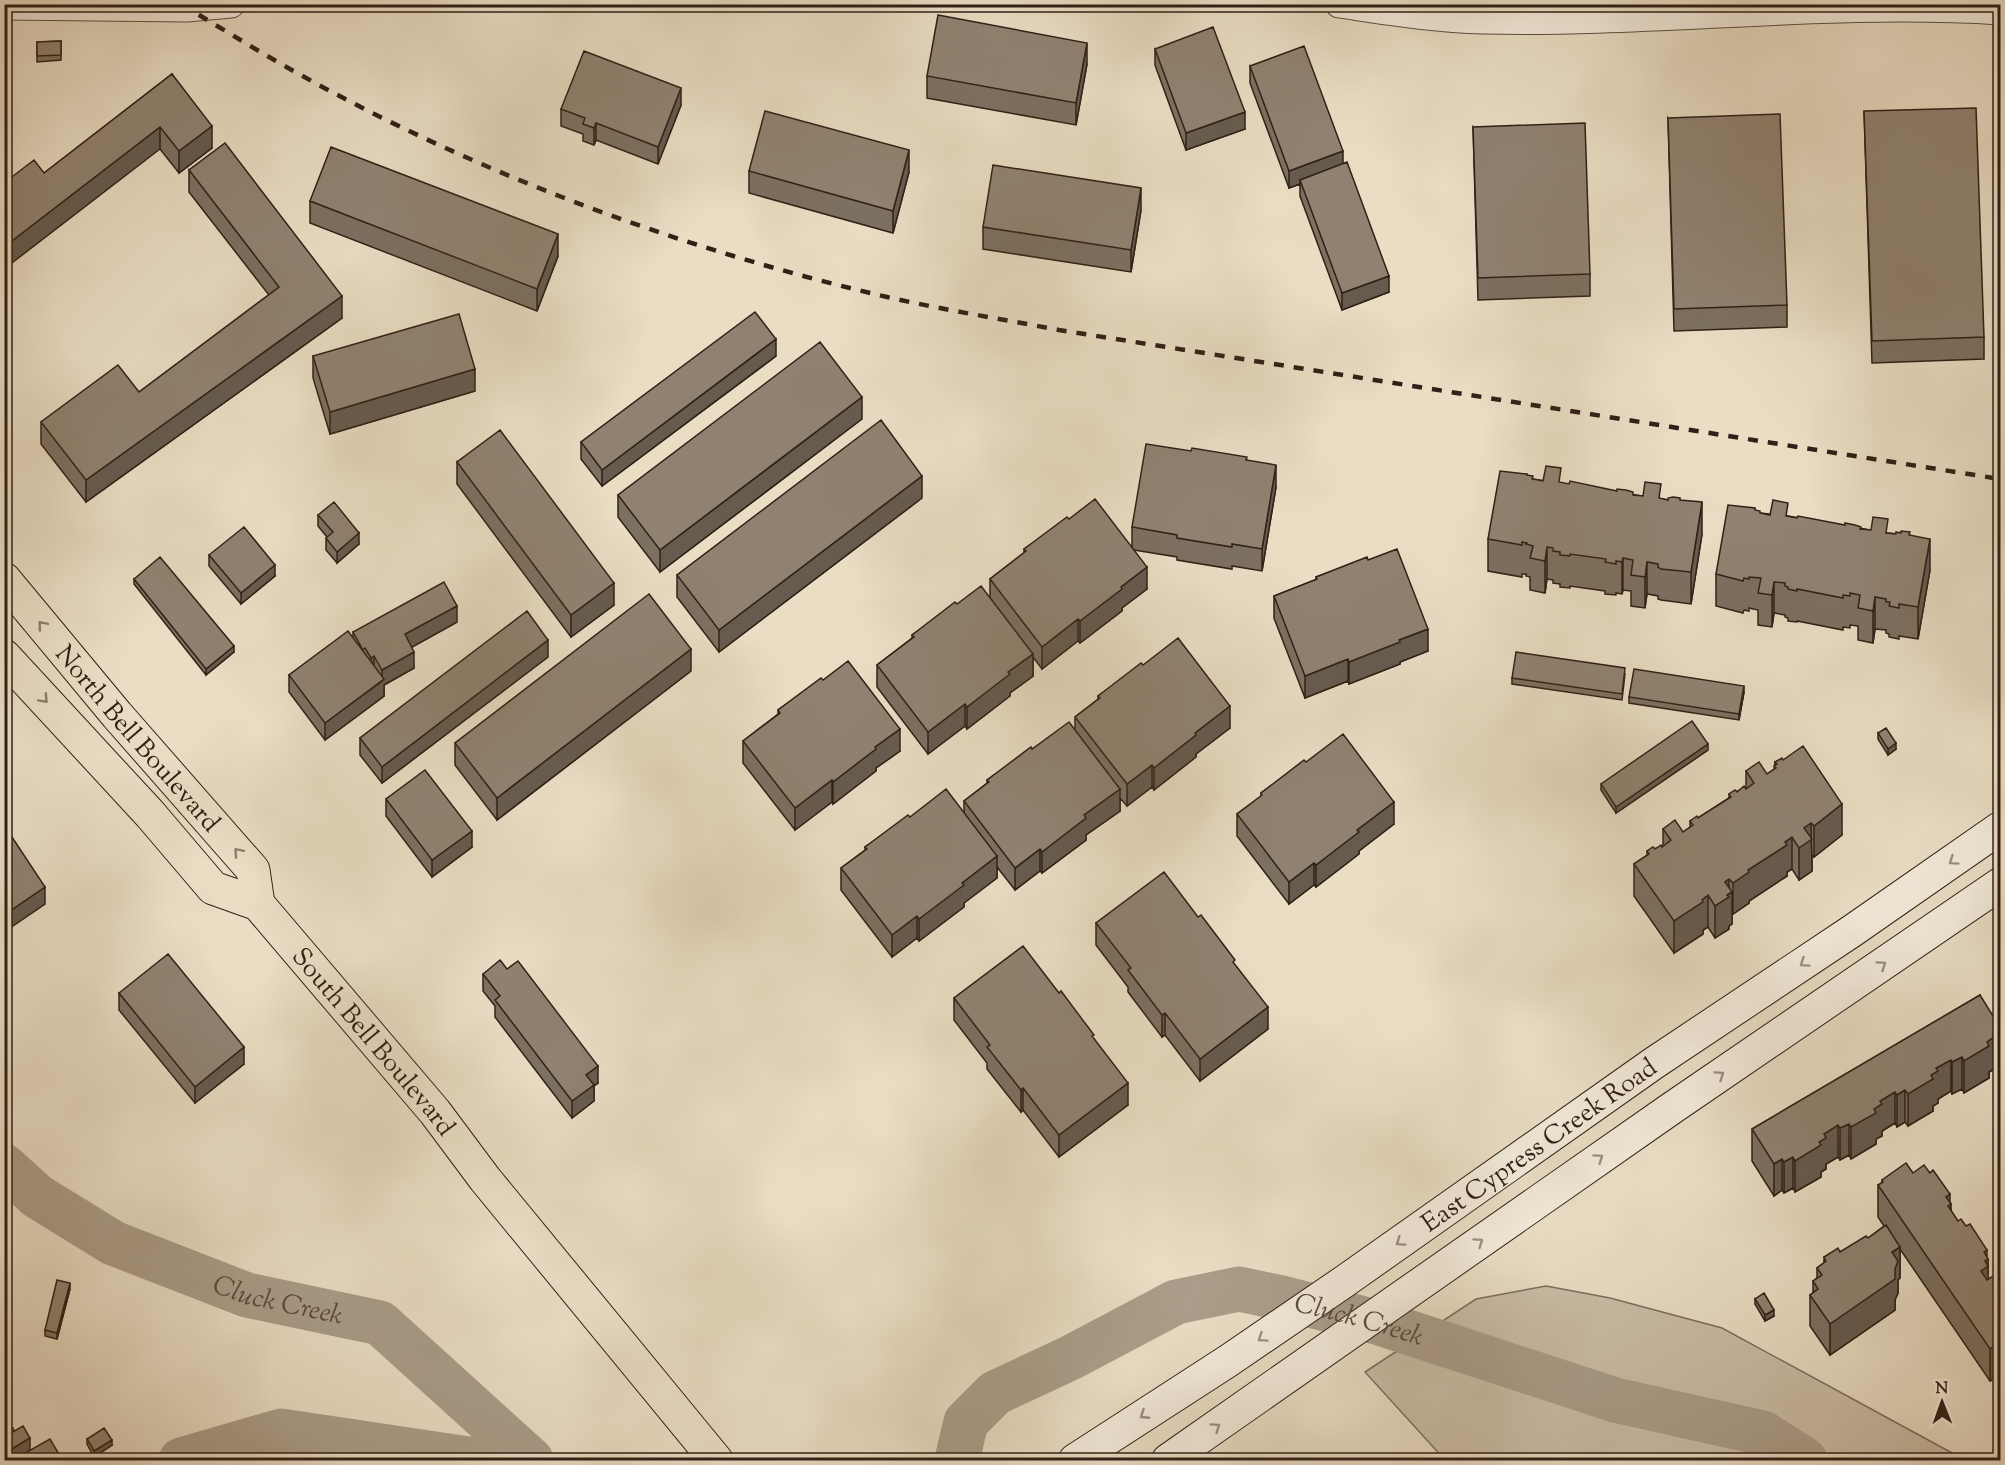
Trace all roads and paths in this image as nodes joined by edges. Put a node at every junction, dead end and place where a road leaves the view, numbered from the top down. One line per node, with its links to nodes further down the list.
1 (231, 4): 3 (street)
2 (1339, 4): 4 (street)
3 (4, 6)
4 (2001, 11)
5 (4, 579): 9 (main road, North Bell Boulevard, one-way to 5)
6 (4, 656): 9 (main road, one-way to 9)
7 (2001, 828): 10 (main road, East Cypress Creek Road, one-way to 10)
8 (2001, 884): 11 (main road, East Cypress Creek Road, one-way to 8)
9 (258, 904): 12 (main road, South Bell Boulevard)
10 (1654, 1063): 11 (main road); 13 (main road, East Cypress Creek Road, one-way to 13)
11 (1672, 1108): 14 (main road, East Cypress Creek Road, one-way to 11)
12 (716, 1461)
13 (1075, 1461)
14 (1168, 1461)

